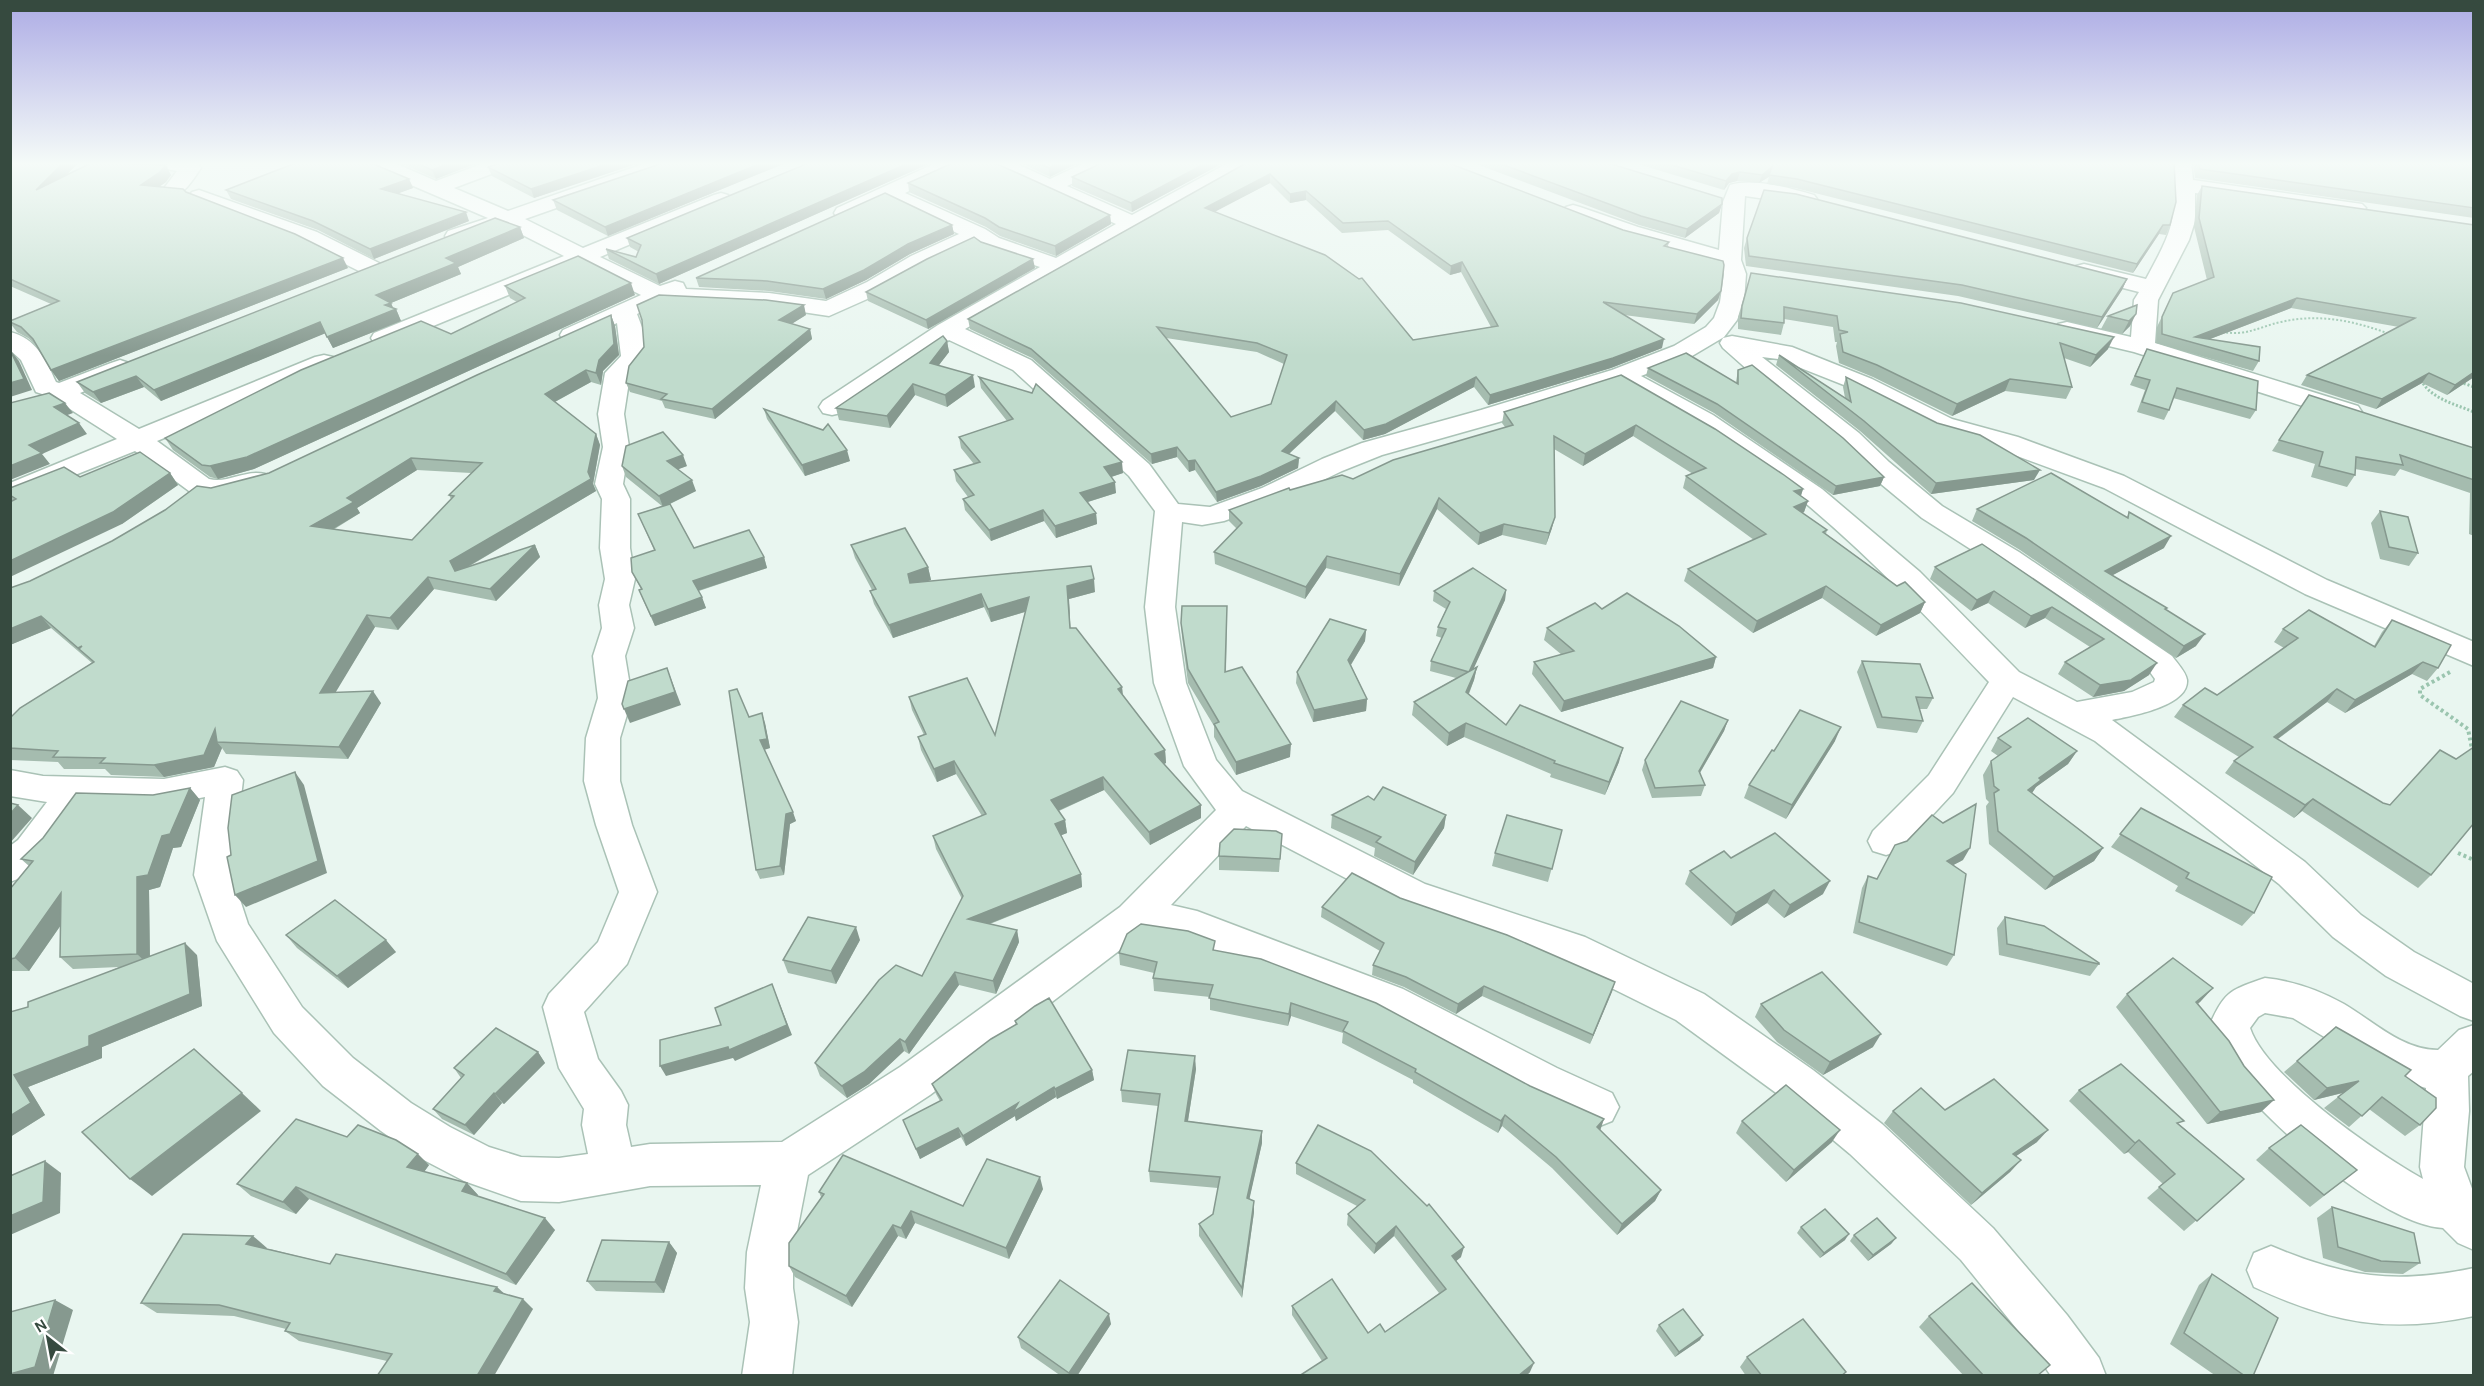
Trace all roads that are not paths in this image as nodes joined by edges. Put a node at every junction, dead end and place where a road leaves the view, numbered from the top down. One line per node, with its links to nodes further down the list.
1 (281, 227): 16 (street)
2 (479, 227): 11 (street)
3 (523, 227): 12 (street)
4 (653, 227): 12 (street)
5 (961, 227): 10 (street)
6 (1127, 227): 14 (street)
7 (1616, 227): 17 (street)
8 (1729, 227): 17 (street)
9 (2182, 227): 20 (street)
10 (977, 234): 14 (street); 21 (street)
11 (438, 243)
12 (581, 256): 21 (street); 35 (street)
13 (393, 259): 16 (street)
14 (1059, 266): 24 (street)
15 (2068, 267): 20 (street)
16 (371, 268): 19 (street)
17 (1741, 271): 26 (street)
18 (702, 276): 21 (street)
19 (349, 277)
20 (2152, 288): 28 (street)
21 (659, 295): 22 (street)
22 (625, 312): 27 (street); 52 (street)
23 (2048, 325): 28 (street)
24 (947, 330): 33 (street); 38 (street)
25 (10, 339): 31 (street)
26 (1726, 339): 30 (street); 39 (street); 41 (street)
27 (549, 345)
28 (2142, 347): 34 (street)
29 (138, 361): 31 (street)
30 (1620, 375): 38 (street); 40 (street)
31 (60, 392): 32 (street); 35 (street)
32 (30, 401)
33 (832, 406)
34 (2372, 419)
35 (138, 440): 36 (street); 37 (street)
36 (275, 472)
37 (10, 493)
38 (1169, 511): 44 (street)
39 (2467, 653)
40 (2007, 680): 41 (street); 45 (street)
41 (2074, 714): 48 (street)
42 (10, 783): 43 (street)
43 (78, 789): 46 (street); 52 (street)
44 (1241, 808): 47 (street); 57 (street)
45 (1886, 841)
46 (10, 867)
47 (1134, 918): 50 (street); 51 (street)
48 (2474, 1004)
49 (2460, 1056): 53 (street); 53 (street)
50 (1597, 1107)
51 (788, 1163): 52 (street); 56 (street)
52 (614, 1171)
53 (2464, 1216)
54 (2271, 1270): 55 (street)
55 (2474, 1292)
56 (767, 1376)
57 (2081, 1376)

